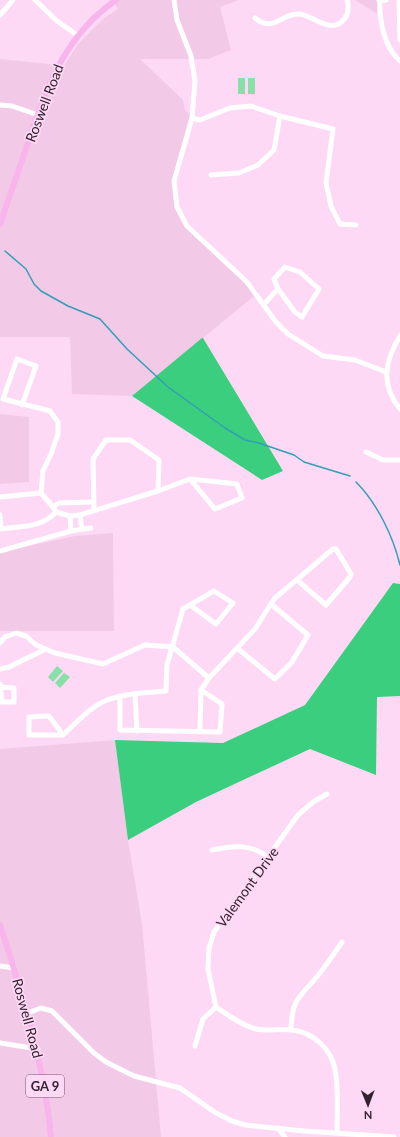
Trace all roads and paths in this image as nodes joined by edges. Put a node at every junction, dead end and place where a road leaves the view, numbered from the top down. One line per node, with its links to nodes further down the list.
1 (13, 0): 9 (street)
2 (35, 0): 11 (street)
3 (116, 0): 11 (main road, Roswell Road)
4 (174, 0): 17 (street)
5 (347, 0): 10 (street)
6 (386, 0): 8 (street)
7 (398, 0): 12 (street)
8 (380, 1): 13 (street)
9 (0, 15)
10 (255, 18)
11 (77, 35): 15 (main road, Roswell Road)
12 (400, 40)
13 (400, 61)
14 (0, 105): 15 (street)
15 (38, 115): 19 (main road, Roswell Road)
16 (280, 116): 17 (street); 18 (street); 20 (street)
17 (192, 118): 22 (street)
18 (211, 175)
19 (0, 224)
20 (356, 225)
21 (278, 289): 21 (street); 22 (street)
22 (264, 304): 24 (street)
23 (400, 336): 24 (street)
24 (386, 372): 26 (street)
25 (22, 405): 25 (street); 31 (street)
26 (400, 409)
27 (366, 452): 28 (street)
28 (400, 460)
29 (190, 479): 29 (street); 30 (street)
30 (158, 492): 33 (street); 35 (street)
31 (41, 494): 32 (street); 34 (street)
32 (0, 497)
33 (93, 502): 34 (street); 35 (street)
34 (54, 509): 36 (street); 38 (street)
35 (94, 511): 37 (street)
36 (0, 515)
37 (80, 515): 38 (street); 40 (street)
38 (70, 516): 41 (street)
39 (91, 528): 40 (street)
40 (82, 530): 41 (street)
41 (71, 531): 42 (street)
42 (0, 551)
43 (297, 580): 43 (street); 44 (street)
44 (271, 604): 48 (street); 48 (street)
45 (190, 605): 45 (street); 47 (street)
46 (0, 643): 49 (street)
47 (173, 647): 49 (street); 51 (street); 53 (street)
48 (237, 648): 51 (street)
49 (46, 649): 50 (street)
50 (0, 669)
51 (209, 678): 52 (street)
52 (201, 690): 56 (street); 56 (street)
53 (135, 694): 54 (street); 55 (street)
54 (120, 697): 55 (street); 57 (street)
55 (137, 731): 56 (street)
56 (200, 731)
57 (63, 735): 57 (street)
58 (327, 794): 60 (street, Valemont Drive)
59 (212, 850): 60 (street)
60 (269, 858): 65 (street, Valemont Drive)
61 (0, 925): 64 (main road, Roswell Road / GA 9)
62 (342, 942): 67 (street)
63 (0, 966): 64 (street)
64 (14, 968): 66 (main road, Roswell Road / GA 9)
65 (216, 1007): 67 (street); 69 (street)
66 (28, 1013): 70 (main road, Roswell Road / GA 9); 71 (street)
67 (291, 1029): 73 (street)
68 (0, 1043): 70 (street)
69 (195, 1046)
70 (38, 1049): 74 (main road, Roswell Road / GA 9)
71 (278, 1128): 72 (street); 75 (street)
72 (304, 1131): 73 (street); 76 (street)
73 (337, 1133): 77 (street)
74 (51, 1137)
75 (285, 1137)
76 (304, 1137)
77 (394, 1137)

